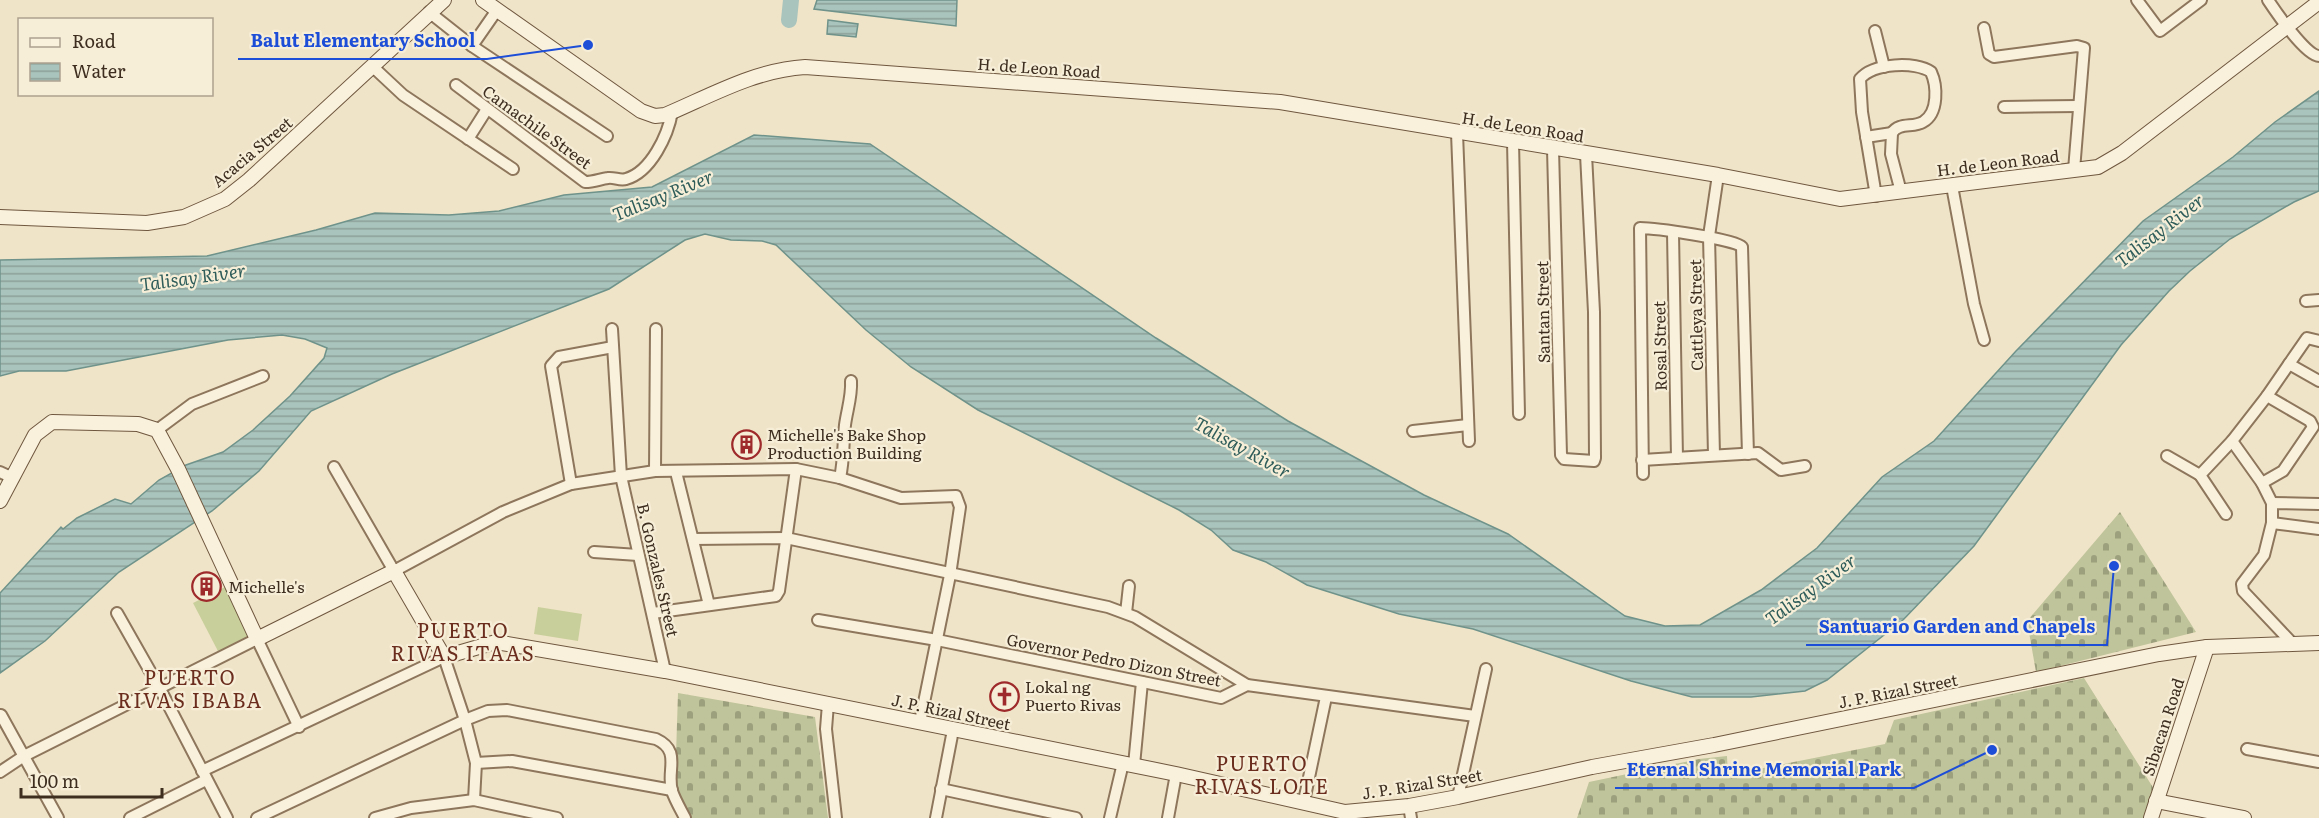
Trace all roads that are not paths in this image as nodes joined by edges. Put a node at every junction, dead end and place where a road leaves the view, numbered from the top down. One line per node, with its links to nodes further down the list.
1 (444, 0): 8 (street, Acacia Street)
2 (483, 0): 7 (street)
3 (2137, 0): 4 (street)
4 (2201, 0)
5 (2268, 0): 9 (street)
6 (2319, 2): 9 (street, H. de Leon Road)
7 (497, 10): 12 (street); 20 (street)
8 (429, 12): 12 (street); 14 (street, Acacia Street)
9 (2286, 26): 13 (street); 30 (street, H. de Leon Road)
10 (1984, 28): 17 (street)
11 (1875, 32): 15 (street)
12 (472, 45): 23 (street)
13 (2319, 56)
14 (372, 66): 25 (street); 35 (street, Acacia Street)
15 (1884, 67): 22 (street); 24 (street)
16 (456, 85): 19 (street, Camachile Street)
17 (2078, 106): 18 (street); 30 (street)
18 (2004, 107)
19 (487, 109): 20 (street, Camachile Street); 25 (street)
20 (672, 112): 21 (street, H. de Leon Road)
21 (1457, 133): 26 (street, H. de Leon Road); 51 (street)
22 (1892, 133): 24 (street); 33 (street)
23 (607, 136)
24 (1866, 137): 34 (street)
25 (468, 139): 29 (street)
26 (1513, 142): 27 (street, H. de Leon Road); 50 (street)
27 (1553, 149): 28 (street, H. de Leon Road); 28 (street, Santan Street)
28 (1586, 154): 31 (street, H. de Leon Road)
29 (513, 169)
30 (2074, 170): 32 (street, H. de Leon Road)
31 (1718, 175): 34 (street, H. de Leon Road); 37 (street, Cattleya Street)
32 (1952, 186): 33 (street, H. de Leon Road); 42 (street)
33 (1901, 192): 34 (street, H. de Leon Road)
34 (1876, 196)
35 (0, 217)
36 (1673, 233): 37 (street); 59 (street, Rosal Street); 60 (street)
37 (1709, 237): 56 (street); 57 (street, Cattleya Street)
38 (2319, 300): 39 (street)
39 (2306, 301)
40 (612, 329): 44 (street, B. Gonzales Street)
41 (656, 329): 64 (street)
42 (1984, 340)
43 (2319, 341): 45 (street)
44 (613, 347): 69 (street, B. Gonzales Street); 72 (street)
45 (2289, 364): 48 (street); 49 (street)
46 (263, 376): 52 (street)
47 (851, 381): 70 (street)
48 (2319, 381)
49 (2267, 396): 55 (street); 71 (street)
50 (1519, 414)
51 (1468, 425): 53 (street); 54 (street)
52 (157, 430): 67 (street); 91 (street)
53 (1413, 431)
54 (1469, 441)
55 (2232, 441): 68 (street); 71 (street)
56 (1748, 454): 57 (street); 61 (street)
57 (1714, 455): 59 (street)
58 (2167, 456): 68 (street)
59 (1677, 458): 60 (street)
60 (1642, 460): 66 (street)
61 (1805, 466)
62 (334, 467): 83 (street)
63 (795, 469): 65 (street); 70 (street); 79 (street)
64 (655, 471): 65 (street); 69 (street)
65 (676, 472): 80 (street)
66 (1643, 474)
67 (6, 475): 73 (street)
68 (2200, 475): 76 (street)
69 (621, 476): 72 (street); 82 (street, B. Gonzales Street)
70 (840, 478): 84 (street)
71 (2262, 483): 74 (street)
72 (571, 484): 83 (street)
73 (0, 501)
74 (2272, 503): 75 (street); 77 (street)
75 (2319, 504)
76 (2226, 514)
77 (2272, 523): 78 (street); 93 (street)
78 (2319, 529)
79 (786, 538): 80 (street); 84 (street); 86 (street)
80 (693, 539): 86 (street)
81 (594, 552): 82 (street)
82 (638, 555): 88 (street, B. Gonzales Street)
83 (394, 571): 91 (street); 96 (street)
84 (950, 575): 89 (street); 92 (street)
85 (1129, 586): 89 (street)
86 (709, 605): 88 (street)
87 (117, 613): 101 (street)
88 (653, 613): 98 (street, B. Gonzales Street)
89 (1126, 613): 100 (street)
90 (818, 620): 92 (street, Governor Pedro Dizon Street)
91 (257, 639): 101 (street); 108 (street)
92 (937, 640): 99 (street, Governor Pedro Dizon Street); 107 (street)
93 (2292, 643): 94 (street, J. P. Rizal Street); 95 (street, J. P. Rizal Street)
94 (2319, 643)
95 (2207, 647): 120 (street, J. P. Rizal Street); 123 (street, Sibacan Road)
96 (444, 657): 98 (street, J. P. Rizal Street); 106 (street); 108 (street)
97 (1486, 669): 105 (street)
98 (665, 671): 103 (street, J. P. Rizal Street)
99 (1142, 682): 100 (street, Governor Pedro Dizon Street); 114 (street)
100 (1247, 685): 102 (street)
101 (159, 687): 111 (street); 117 (street)
102 (1326, 697): 105 (street); 122 (street)
103 (828, 704): 107 (street, J. P. Rizal Street); 133 (street)
104 (1, 715): 111 (street)
105 (1475, 716): 120 (street)
106 (465, 720): 113 (street); 119 (street); 129 (street)
107 (920, 722): 109 (street, J. P. Rizal Street)
108 (298, 727): 117 (street)
109 (953, 730): 114 (street, J. P. Rizal Street); 118 (street)
110 (2247, 749): 112 (street)
111 (24, 756): 115 (street); 126 (street)
112 (2319, 762)
113 (476, 763): 119 (street); 121 (street)
114 (1129, 764): 116 (street, J. P. Rizal Street); 136 (street)
115 (0, 772)
116 (1176, 774): 122 (street, J. P. Rizal Street); 137 (street)
117 (204, 776): 127 (street); 128 (street)
118 (941, 789): 134 (street); 135 (street)
119 (672, 790): 132 (street)
120 (1458, 797): 124 (street, J. P. Rizal Street)
121 (474, 800): 130 (street); 131 (street)
122 (1304, 801): 125 (street, J. P. Rizal Street)
123 (2156, 801): 138 (street, Sibacan Road); 139 (street)
124 (1410, 812): 125 (street, J. P. Rizal Street)
125 (1346, 815)
126 (58, 818)
127 (130, 818)
128 (227, 818)
129 (257, 818)
130 (375, 818)
131 (557, 818)
132 (685, 818)
133 (836, 818)
134 (936, 818)
135 (1076, 818)
136 (1110, 818)
137 (1168, 818)
138 (2151, 818)
139 (2244, 818)

